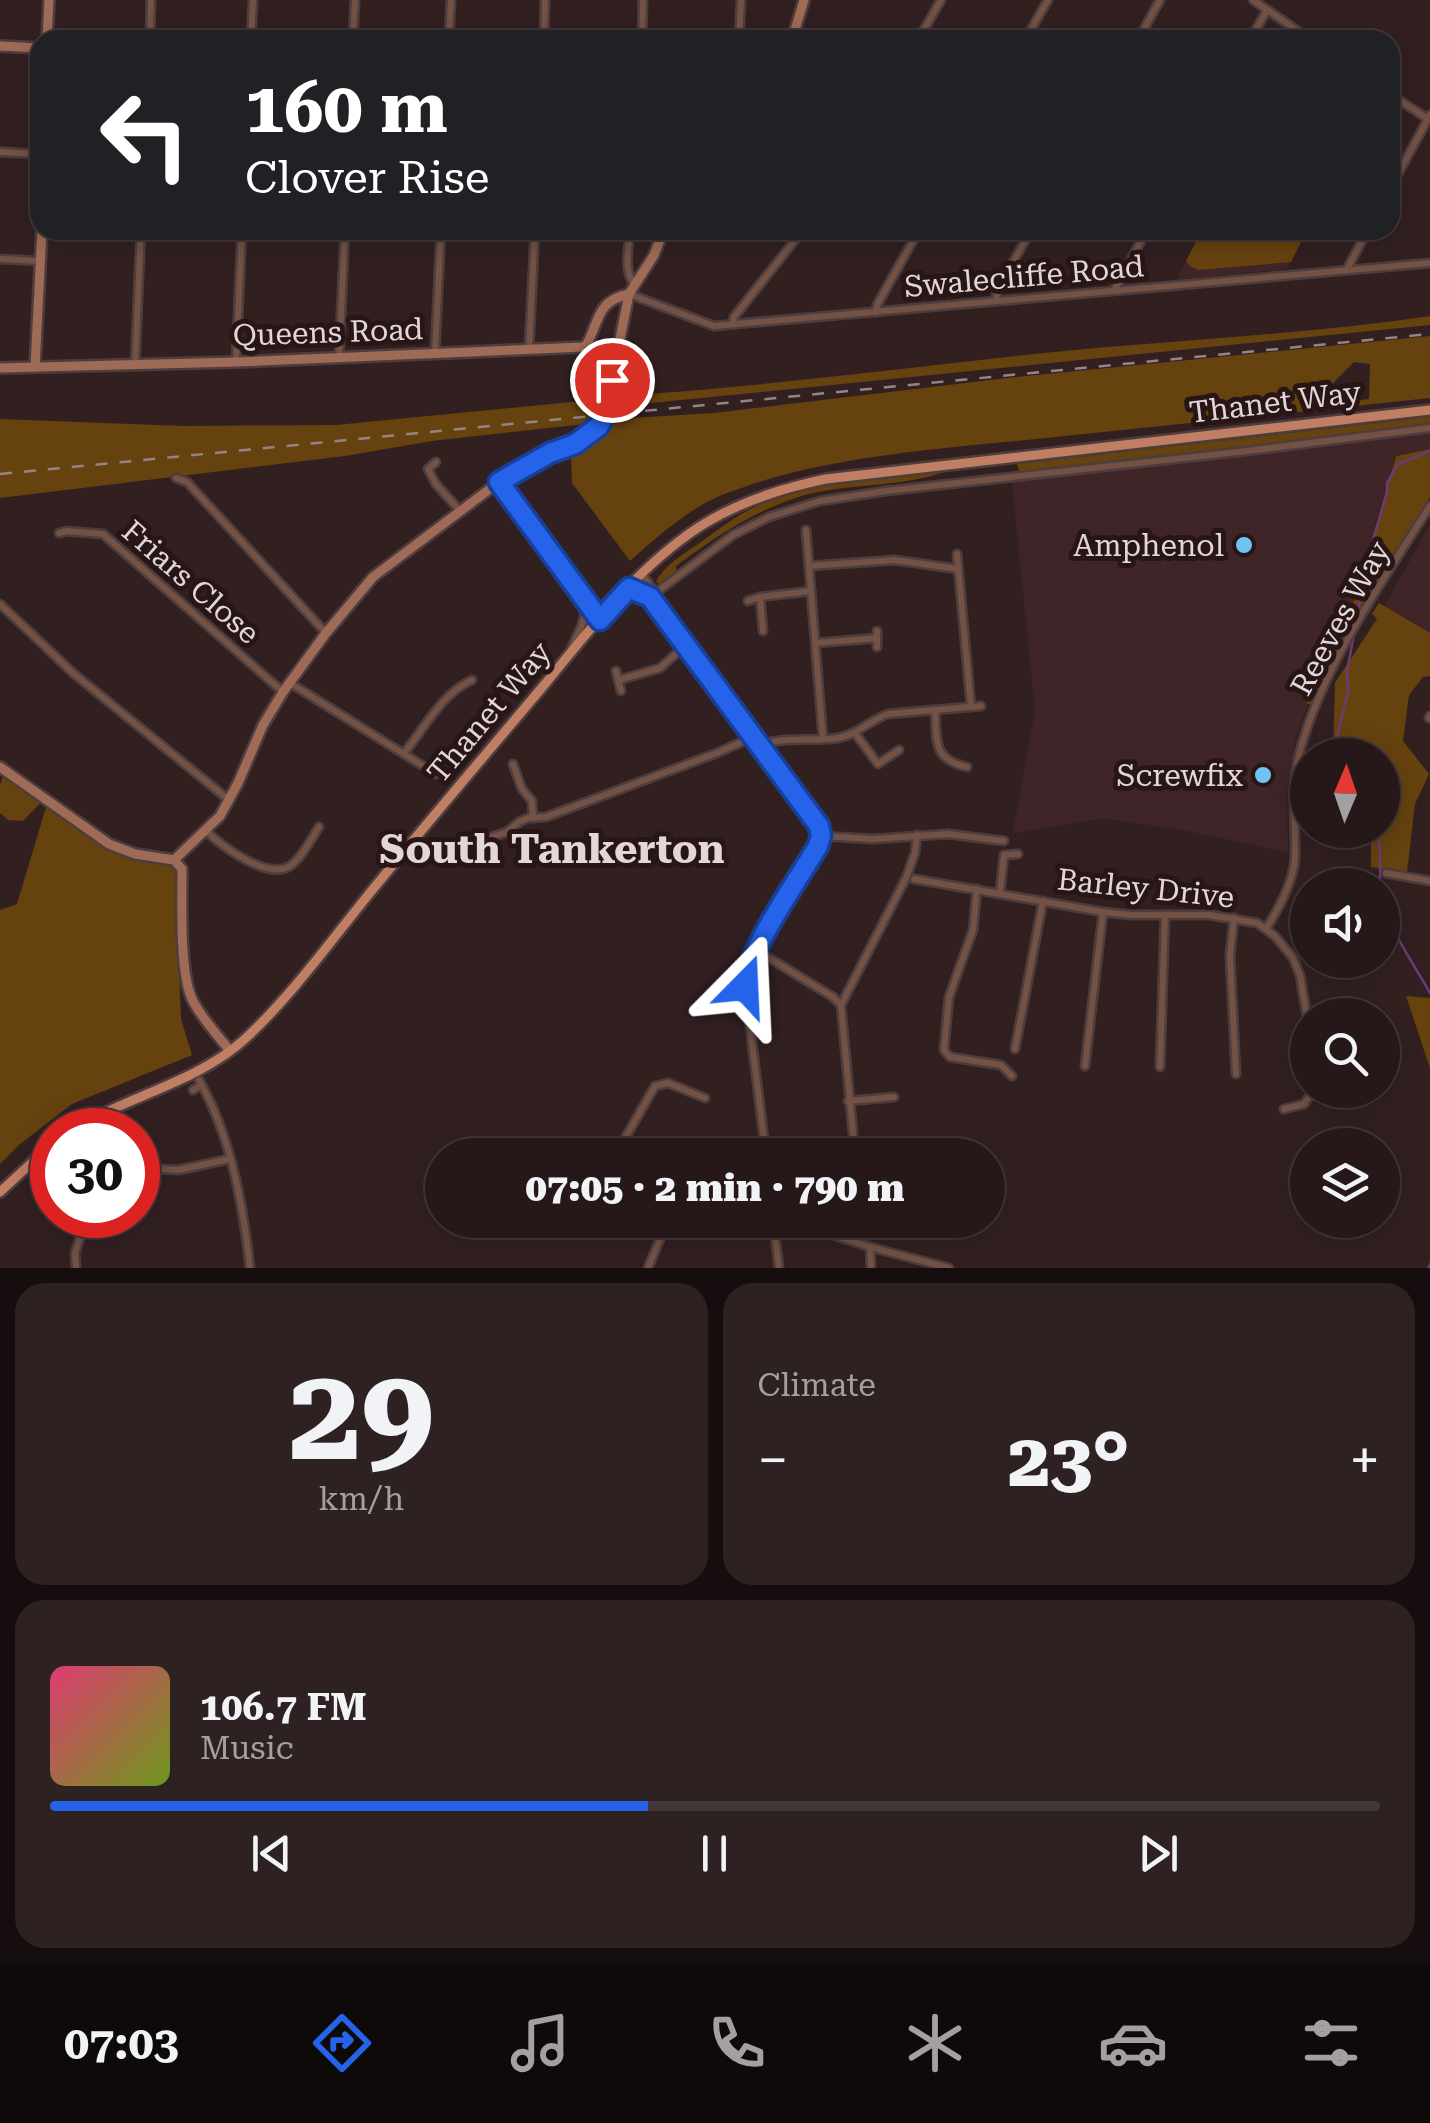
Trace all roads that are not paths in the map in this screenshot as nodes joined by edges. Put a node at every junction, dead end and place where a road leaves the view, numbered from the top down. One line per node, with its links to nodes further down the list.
1 (49, 0): 15 (street)
2 (152, 0): 16 (street)
3 (253, 0): 17 (street)
4 (355, 0): 18 (street)
5 (451, 0): 19 (street)
6 (546, 0): 20 (street)
7 (643, 0): 21 (street)
8 (741, 0): 22 (street)
9 (804, 0): 23 (street)
10 (940, 0): 24 (street)
11 (1048, 0): 25 (street)
12 (1160, 0): 26 (street)
13 (1253, 0): 14 (street)
14 (1267, 10): 27 (street); 28 (street)
15 (48, 30)
16 (150, 30)
17 (252, 30)
18 (354, 30)
19 (450, 30)
20 (544, 30)
21 (642, 30)
22 (740, 30)
23 (795, 30)
24 (924, 30)
25 (1031, 30)
26 (1144, 30)
27 (1256, 30)
28 (1296, 30)
29 (0, 46): 30 (street)
30 (30, 48)
31 (1400, 100): 32 (street)
32 (1429, 117): 35 (street)
33 (0, 152): 34 (street)
34 (30, 154)
35 (1400, 171)
36 (42, 240): 50 (street)
37 (141, 240): 62 (street)
38 (242, 240): 61 (street)
39 (345, 240): 60 (street)
40 (441, 240): 59 (street)
41 (534, 240): 58 (street)
42 (629, 240): 53 (street)
43 (660, 240): 53 (street)
44 (795, 240): 57 (street)
45 (914, 240): 56 (street)
46 (1026, 240): 55 (street)
47 (1142, 240): 54 (street)
48 (1362, 240): 52 (street)
49 (0, 259): 50 (street)
50 (41, 261): 64 (street)
51 (1430, 264): 52 (street, Swalecliffe Road)
52 (1346, 270): 54 (street, Swalecliffe Road)
53 (631, 289): 57 (street, Swalecliffe Road); 58 (street, Queens Road); 69 (street, bridge)
54 (1114, 290): 55 (street, Swalecliffe Road)
55 (996, 300): 56 (street, Swalecliffe Road)
56 (876, 312): 57 (street, Swalecliffe Road)
57 (732, 324)
58 (529, 349): 59 (street, Queens Road)
59 (435, 353): 60 (street, Queens Road)
60 (339, 356): 61 (street, Queens Road)
61 (236, 362): 62 (street, Queens Road)
62 (135, 364): 64 (street, Queens Road)
63 (0, 368): 64 (street, Queens Road)
64 (35, 368)
65 (1430, 410): 77 (main road, Thanet Way)
66 (1430, 428): 81 (street)
67 (436, 462): 71 (street)
68 (176, 478): 88 (street)
69 (499, 482): 71 (street); 84 (street)
70 (1430, 506): 128 (street, Reeves Way)
71 (460, 510): 88 (street)
72 (806, 530): 75 (street)
73 (60, 533): 94 (street, Friars Close)
74 (958, 554): 76 (street)
75 (809, 566): 76 (street); 79 (street)
76 (958, 570): 97 (street)
77 (642, 574): 78 (main road, Thanet Way); 81 (street)
78 (629, 588): 81 (street); 85 (main road, Thanet Way)
79 (810, 592): 80 (street); 90 (street)
80 (760, 596): 82 (street); 87 (street)
81 (650, 597): 91 (street)
82 (748, 601)
83 (0, 604): 109 (street)
84 (588, 604): 85 (street); 86 (street); 92 (street)
85 (610, 609): 86 (main road, Thanet Way)
86 (600, 620): 92 (main road, Thanet Way)
87 (763, 632)
88 (326, 633): 94 (street)
89 (877, 639): 90 (street)
90 (816, 643): 101 (street)
91 (686, 646): 95 (street); 100 (street)
92 (565, 659): 115 (main road, Thanet Way)
93 (472, 680): 104 (street)
94 (286, 687): 104 (street, Friars Close); 109 (street)
95 (621, 691)
96 (982, 706): 97 (street)
97 (970, 707): 98 (street)
98 (935, 710): 99 (street); 106 (street)
99 (855, 733): 101 (street); 103 (street)
100 (753, 736): 102 (street); 110 (street)
101 (823, 740): 102 (street)
102 (759, 745): 114 (street)
103 (900, 750)
104 (404, 753): 108 (street, Friars Close)
105 (514, 764): 110 (street)
106 (968, 766)
107 (0, 767): 118 (street)
108 (436, 774)
109 (230, 800): 112 (street)
110 (533, 818): 115 (street)
111 (319, 828): 112 (street)
112 (206, 831): 118 (street)
113 (917, 835): 114 (street); 116 (street); 131 (street)
114 (821, 836): 129 (street)
115 (414, 840): 133 (main road, Thanet Way)
116 (1004, 841)
117 (1018, 854): 123 (street)
118 (174, 860): 133 (street)
119 (1400, 876): 121 (street)
120 (914, 880): 122 (street, Barley Drive)
121 (1430, 881)
122 (977, 888): 123 (street, Barley Drive); 137 (street)
123 (1000, 892): 124 (street, Barley Drive)
124 (1043, 901): 125 (street, Barley Drive); 132 (street)
125 (1103, 912): 126 (street, Barley Drive); 134 (street)
126 (1165, 915): 127 (street, Barley Drive); 135 (street)
127 (1234, 918): 128 (street, Barley Drive); 136 (street)
128 (1266, 929): 130 (street, Barley Drive)
129 (756, 950): 131 (street); 146 (street)
130 (1303, 998)
131 (841, 1005): 141 (street)
132 (1015, 1048)
133 (230, 1051): 142 (main road, Thanet Way)
134 (1085, 1066)
135 (1160, 1067)
136 (1236, 1074)
137 (1012, 1076)
138 (193, 1090): 148 (street)
139 (894, 1096): 141 (street)
140 (704, 1098): 145 (street)
141 (848, 1101): 147 (street)
142 (113, 1108)
143 (1290, 1108): 144 (street)
144 (1284, 1109)
145 (625, 1138)
146 (764, 1138)
147 (853, 1138)
148 (230, 1159): 150 (street); 159 (street)
149 (30, 1164): 151 (main road)
150 (160, 1169)
151 (0, 1192)
152 (80, 1238): 158 (street)
153 (660, 1238): 160 (street)
154 (775, 1238): 161 (street)
155 (842, 1238): 156 (street)
156 (845, 1239): 157 (street)
157 (870, 1247): 162 (street); 163 (street)
158 (76, 1268)
159 (250, 1268)
160 (648, 1268)
161 (778, 1268)
162 (872, 1268)
163 (949, 1268)

